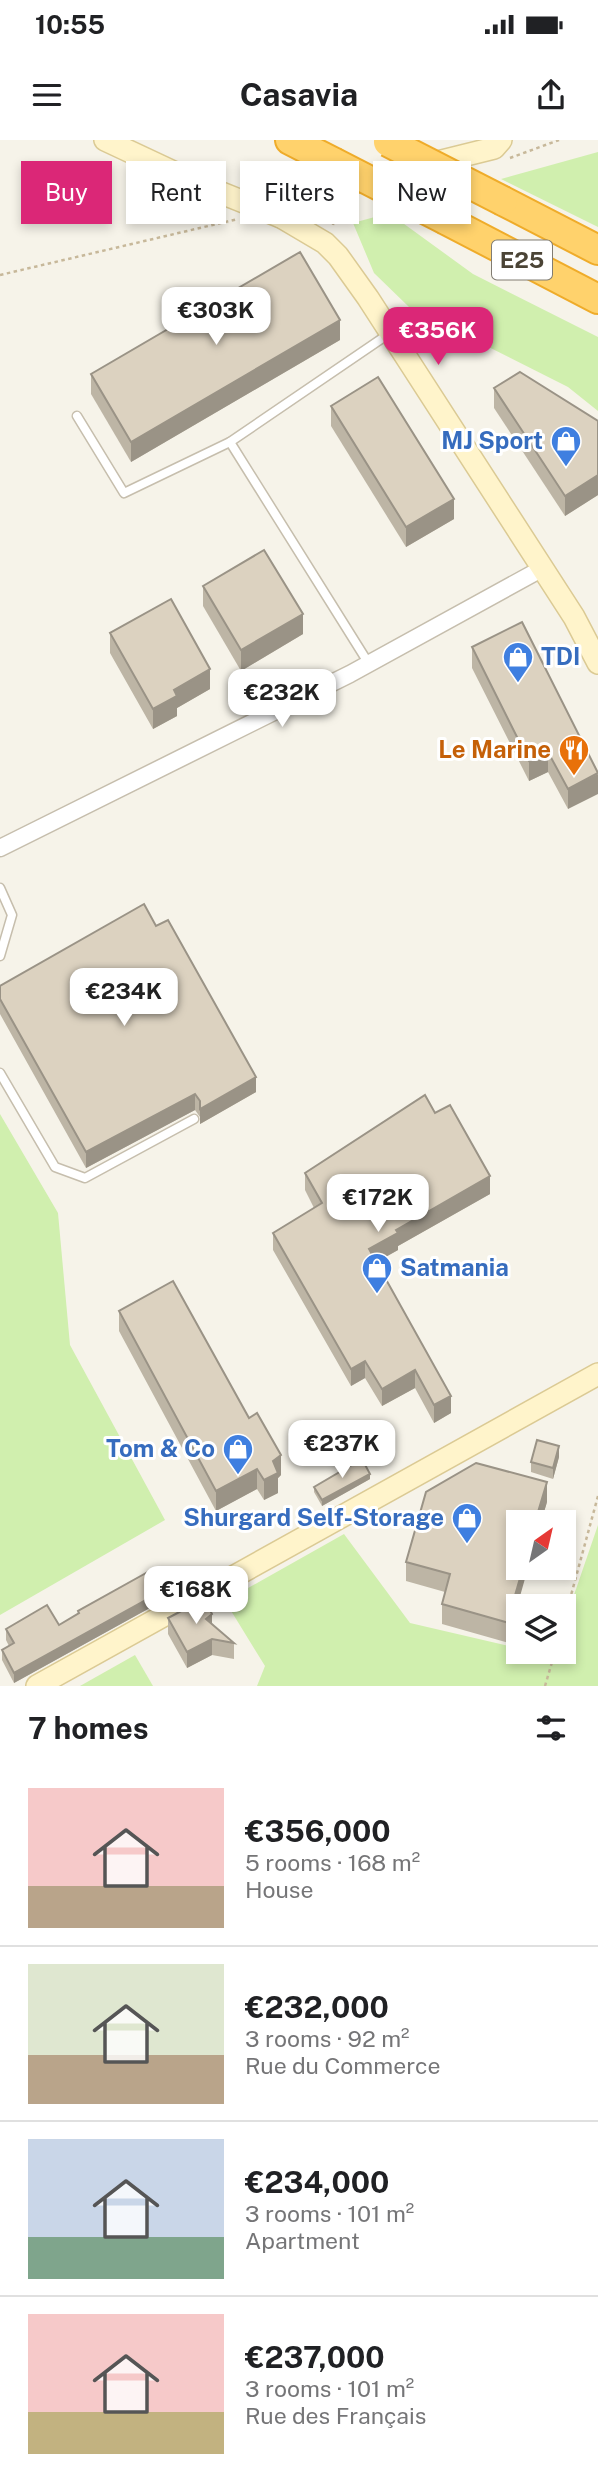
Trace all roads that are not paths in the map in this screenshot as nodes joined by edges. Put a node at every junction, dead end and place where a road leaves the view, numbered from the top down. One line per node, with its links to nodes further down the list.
1 (105, 140): 6 (street)
2 (290, 140): 9 (highway, E25, bridge)
3 (386, 141): 8 (highway, E25, bridge)
4 (505, 150): 5 (street)
5 (359, 182)
6 (240, 200)
7 (293, 224): 10 (street)
8 (598, 250)
9 (598, 299)
10 (390, 332): 12 (lane); 13 (street)
11 (77, 416): 12 (lane)
12 (230, 442): 15 (lane)
13 (543, 568): 14 (street); 15 (street)
14 (598, 663)
15 (369, 664): 16 (street)
16 (0, 848)
17 (0, 888): 18 (lane)
18 (0, 956)
19 (0, 1073): 20 (lane)
20 (194, 1119)
21 (598, 1374): 22 (street)
22 (37, 1686)

